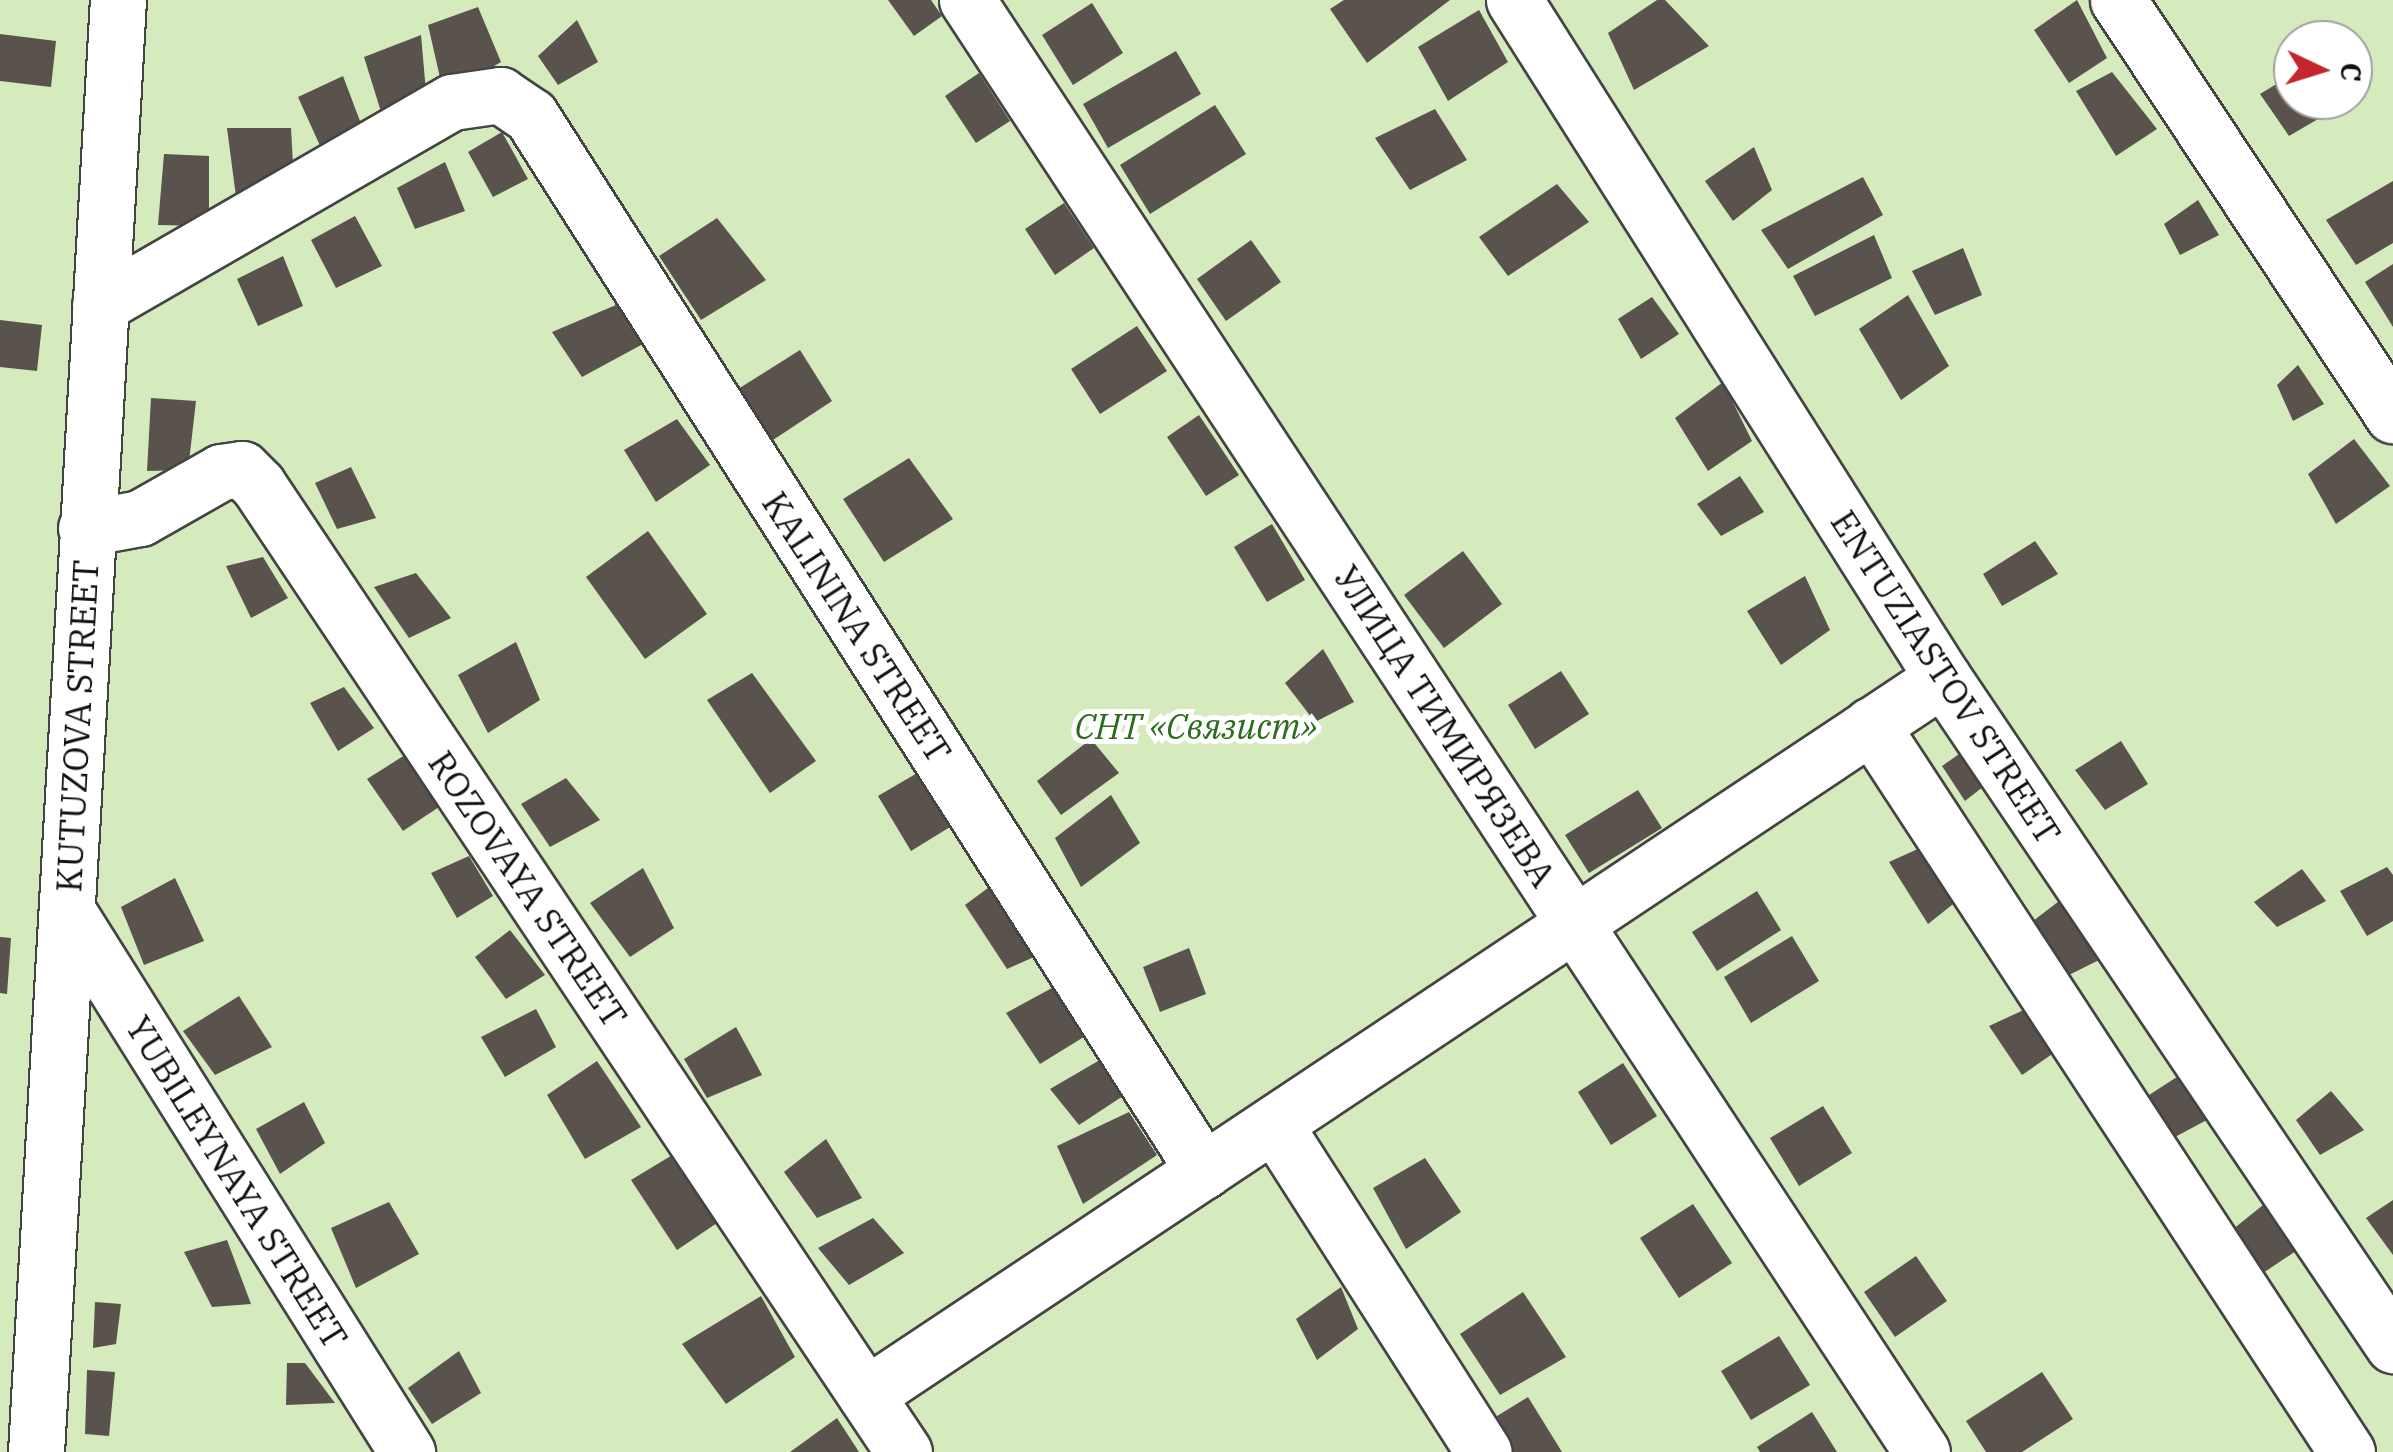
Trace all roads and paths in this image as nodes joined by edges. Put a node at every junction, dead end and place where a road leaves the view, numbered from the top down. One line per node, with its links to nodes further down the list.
1 (118, 0): 5 (street, KUTUZOVA STREET)
2 (967, 0): 11 (street, УЛИЦА ТИМИРЯЗЕВА)
3 (1514, 0): 8 (street, ENTUZIASTOV STREET)
4 (2118, 0): 6 (street)
5 (100, 305): 7 (street, KUTUZOVA STREET); 13 (street, KALININA STREET)
6 (2393, 414)
7 (86, 528): 10 (street, KUTUZOVA STREET); 15 (street, ROZOVAYA STREET)
8 (1943, 678): 9 (street); 14 (street, ENTUZIASTOV STREET)
9 (1872, 725): 11 (street); 21 (street)
10 (68, 912): 16 (street, KUTUZOVA STREET); 17 (street, YUBILEYNAYA STREET)
11 (1575, 923): 12 (street); 20 (street, УЛИЦА ТИМИРЯЗЕВА)
12 (1274, 1124): 13 (street); 19 (street)
13 (1204, 1170): 15 (street)
14 (2393, 1344)
15 (866, 1396): 18 (street, ROZOVAYA STREET)
16 (36, 1452)
17 (407, 1452)
18 (904, 1452)
19 (1484, 1452)
20 (1922, 1452)
21 (2347, 1452)

